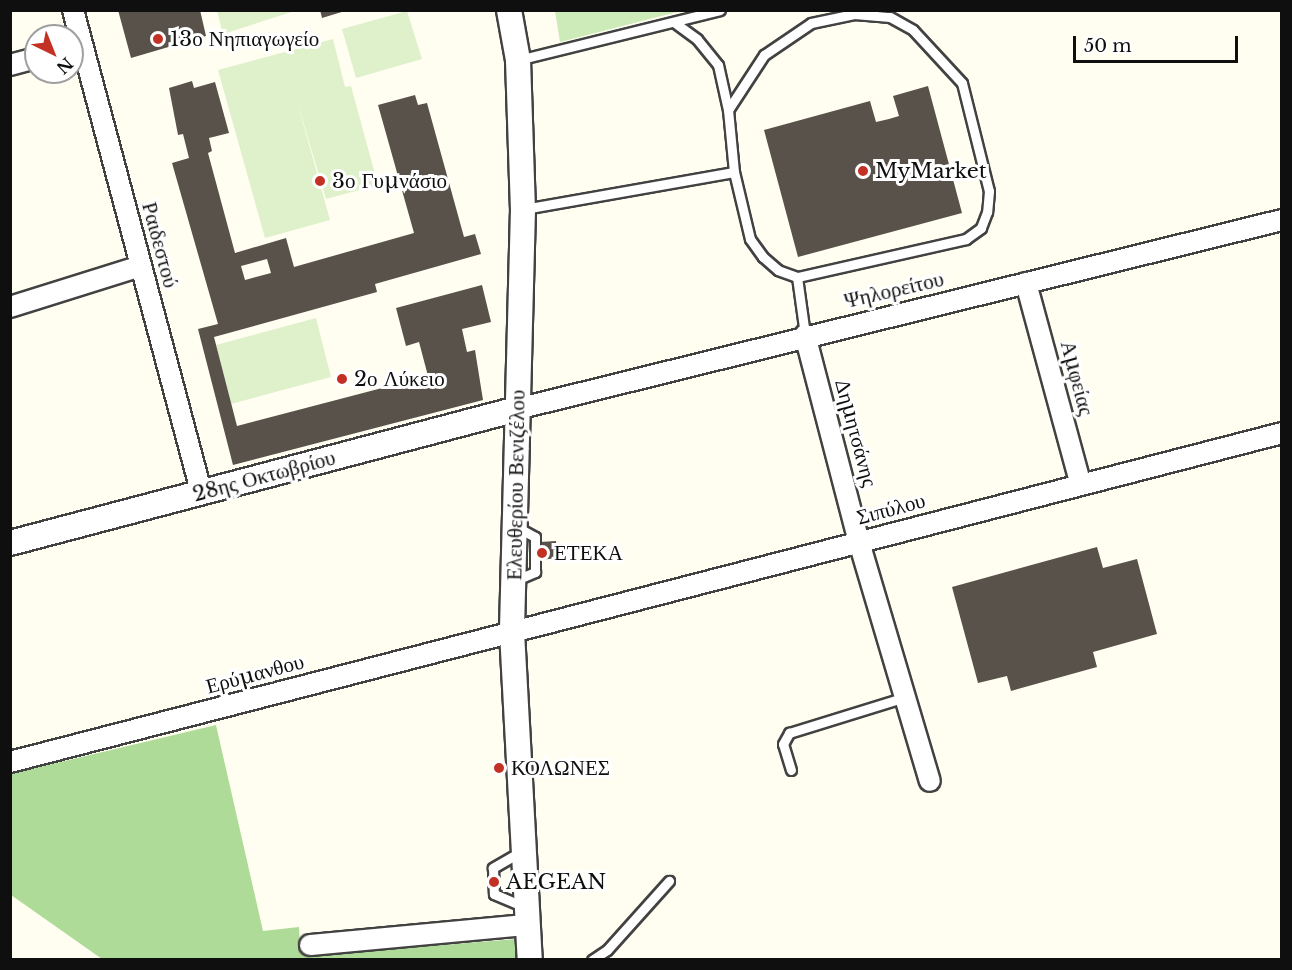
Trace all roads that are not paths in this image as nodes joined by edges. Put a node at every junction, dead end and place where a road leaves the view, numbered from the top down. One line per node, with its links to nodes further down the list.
1 (509, 10): 5 (street, Ελευθερίου Βενιζέλου)
2 (720, 10): 4 (lane)
3 (823, 15): 7 (lane); 12 (lane)
4 (676, 24): 5 (lane); 7 (lane)
5 (518, 60): 9 (street, Ελευθερίου Βενιζέλου)
6 (84, 71): 11 (street, Ραιδεστού)
7 (728, 110): 8 (lane)
8 (734, 172): 9 (lane); 12 (lane)
9 (523, 209): 16 (street, Ελευθερίου Βενιζέλου)
10 (1281, 220): 13 (street, Ψηλορείτου)
11 (141, 266): 14 (street); 19 (street, Ραιδεστού)
12 (796, 277): 15 (lane)
13 (1026, 283): 15 (street, Ψηλορείτου); 18 (street, Αμφείας)
14 (10, 307)
15 (806, 335): 16 (street, Ψηλορείτου); 20 (street, Δημητσάνης)
16 (518, 409): 19 (street, 28ης Οκτωβρίου); 22 (street, Ελευθερίου Βενιζέλου)
17 (1281, 433): 18 (street, Σιπύλου)
18 (1081, 484): 20 (street, Σιπύλου)
19 (201, 492): 21 (street, 28ης Οκτωβρίου)
20 (859, 542): 22 (street, Σιπύλου); 23 (street, Δημητσάνης)
21 (10, 543)
22 (512, 632): 24 (street, Ερύμανθου); 28 (street, Ελευθερίου Βενιζέλου)
23 (905, 697): 25 (lane); 26 (street, Δημητσάνης)
24 (10, 762)
25 (791, 770)
26 (930, 781)
27 (669, 881): 31 (lane)
28 (525, 916): 29 (street); 30 (street, Ελευθερίου Βενιζέλου)
29 (310, 945)
30 (530, 960)
31 (592, 960)

